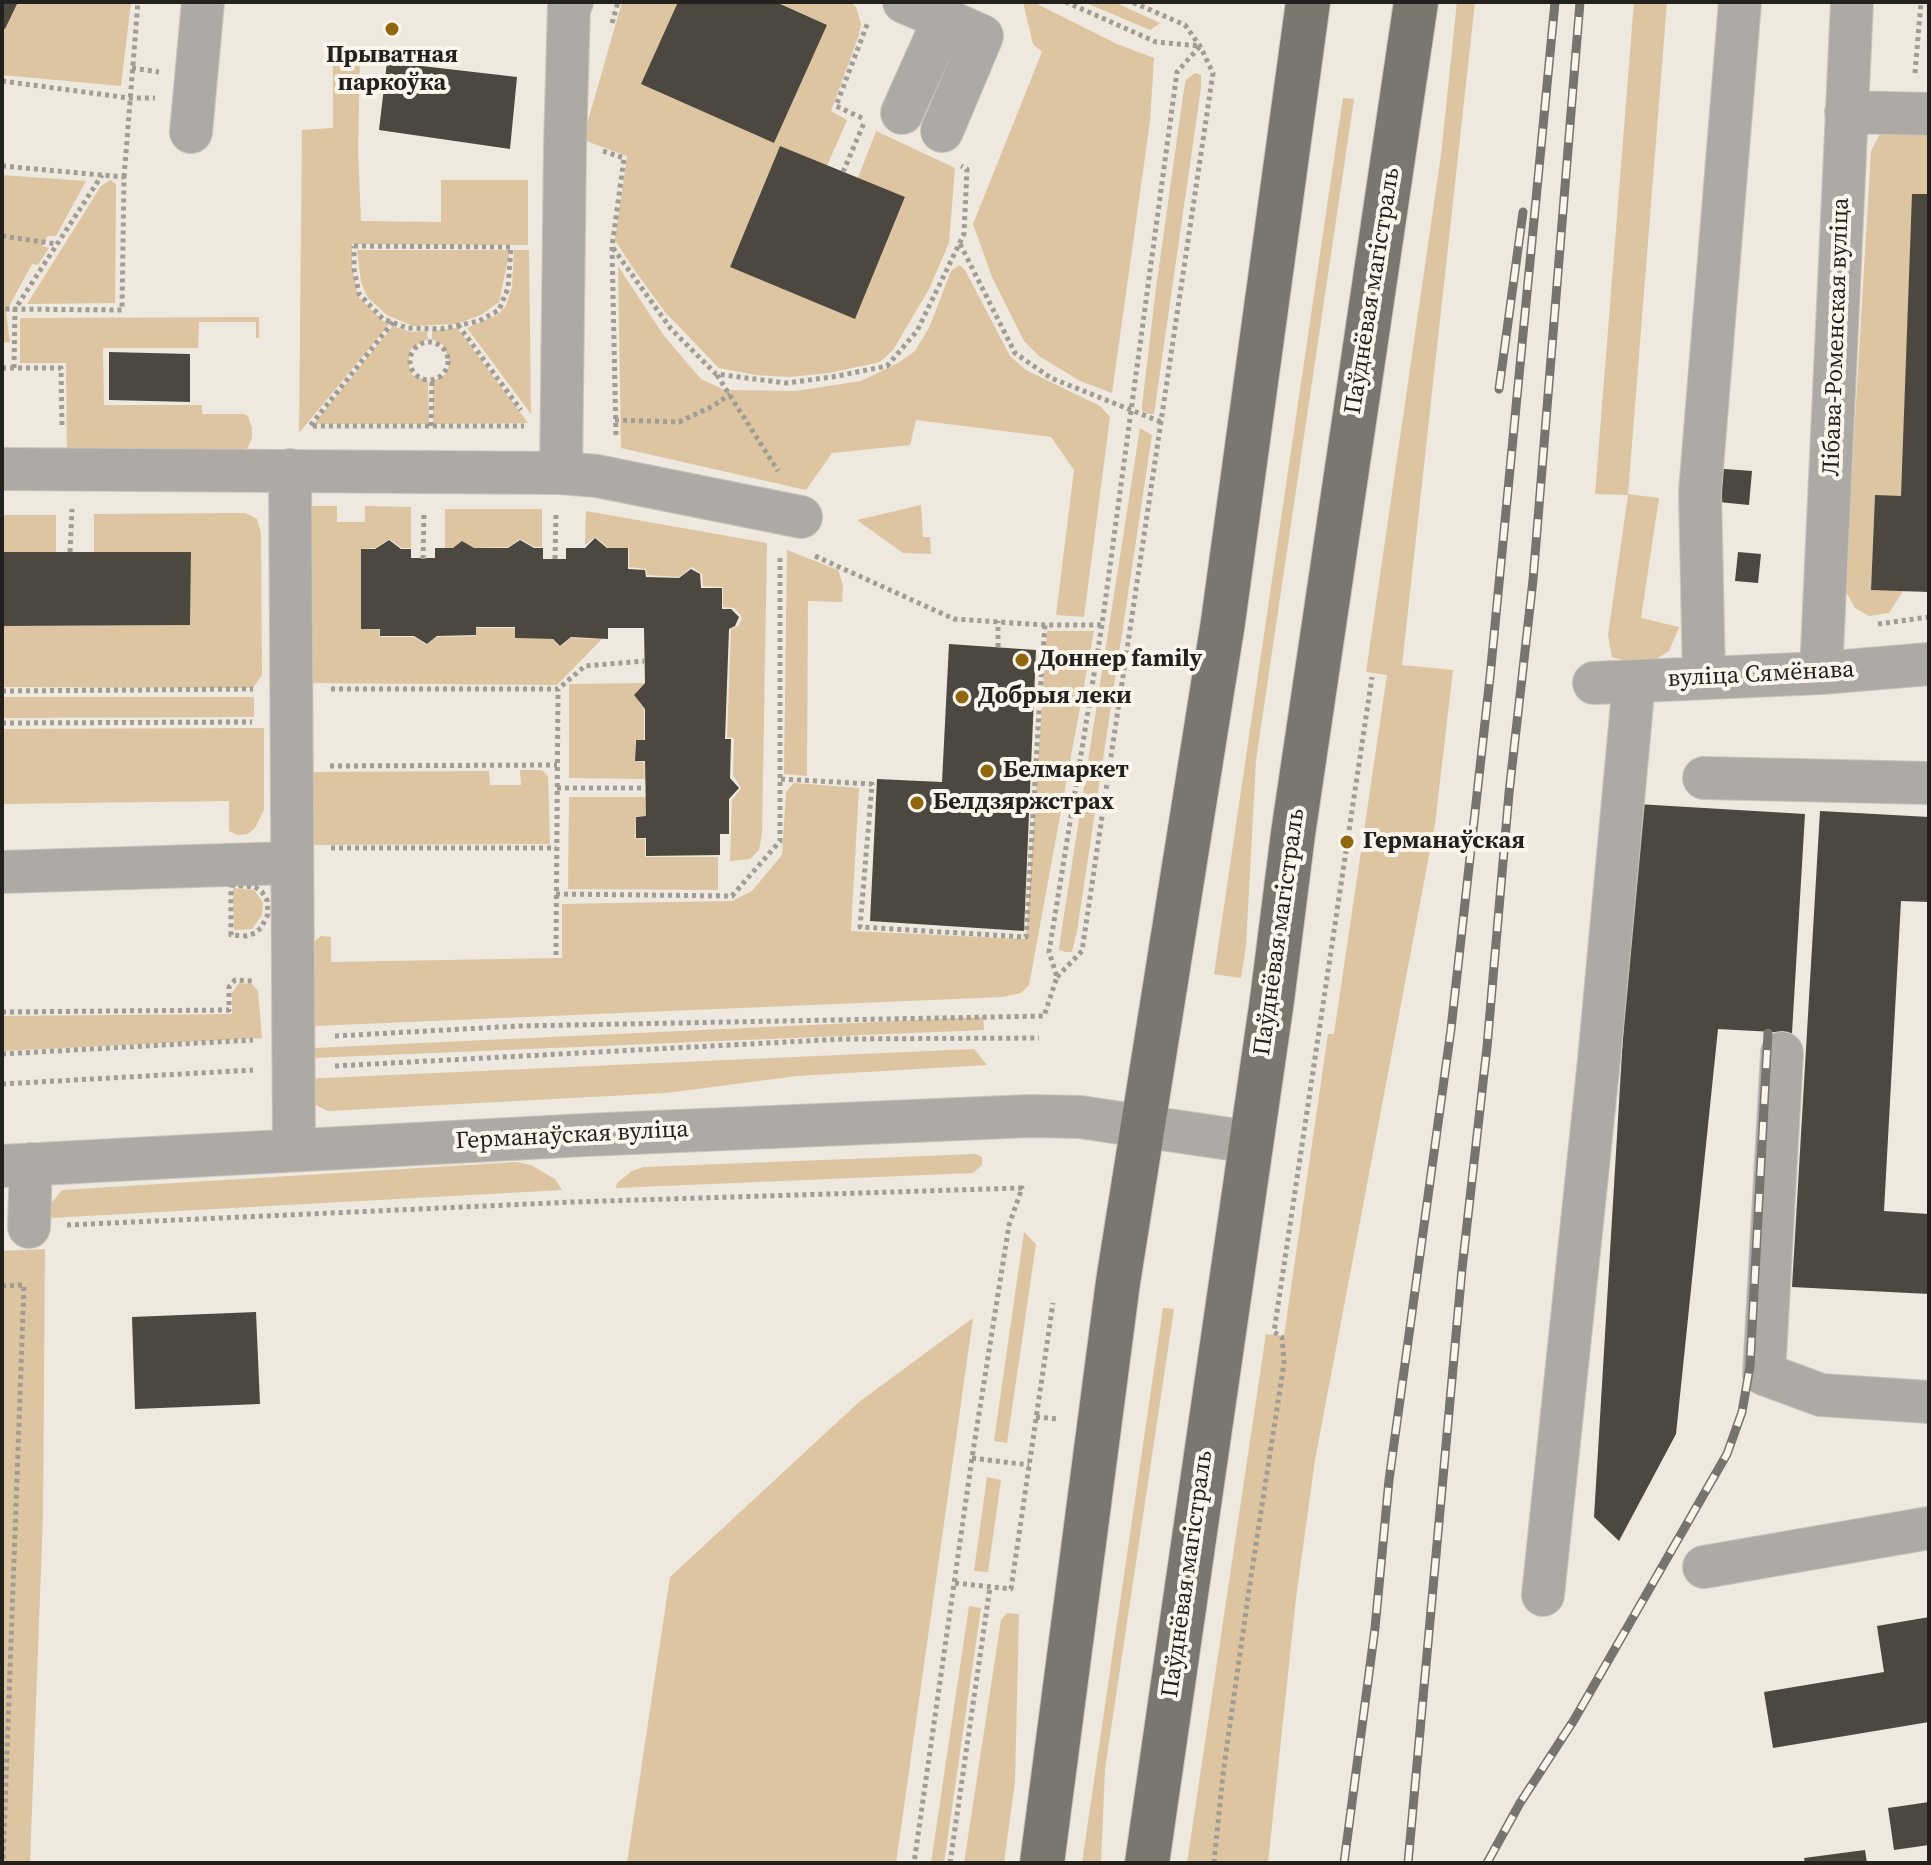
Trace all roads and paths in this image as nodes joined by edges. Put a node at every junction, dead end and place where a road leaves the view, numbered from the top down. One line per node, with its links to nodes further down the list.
1 (138, 2): 14 (path)
2 (203, 2): 23 (street)
3 (572, 2): 52 (street)
4 (1066, 2): 13 (path)
5 (1132, 2): 13 (path)
6 (1308, 2): 95 (main road)
7 (1740, 2): 67 (street)
8 (1852, 2): 20 (street, Лібава-Роменская вуліца)
9 (1921, 2): 16 (path)
10 (1407, 3): 96 (main road, Паўднёвая магістраль)
11 (885, 8): 12 (street); 26 (path)
12 (944, 19): 21 (street); 24 (street)
13 (1200, 46): 43 (path); 46 (path)
14 (132, 68): 15 (path); 19 (path)
15 (165, 77)
16 (1929, 77)
17 (2, 81): 19 (path)
18 (163, 89): 19 (path)
19 (129, 98): 28 (path)
20 (1846, 112): 22 (street); 65 (street, Лібава-Роменская вуліца)
21 (902, 113)
22 (1929, 114)
23 (191, 132)
24 (948, 146): 30 (path)
25 (2, 166): 27 (path)
26 (843, 172)
27 (102, 175): 28 (path); 31 (path)
28 (124, 177): 34 (path)
29 (2, 236): 31 (path)
30 (959, 243): 40 (path); 43 (path)
31 (57, 244): 34 (path)
32 (612, 247): 40 (path)
33 (2, 309): 34 (path)
34 (15, 309): 39 (path)
35 (393, 322): 36 (path); 37 (path); 47 (path)
36 (458, 325): 37 (path); 44 (path)
37 (430, 328): 38 (path)
38 (430, 341): 41 (path); 41 (path)
39 (14, 368)
40 (716, 374): 42 (path)
41 (432, 379): 47 (path)
42 (730, 394): 45 (path); 51 (path)
43 (1131, 412): 46 (path); 61 (path)
44 (525, 415)
45 (615, 420)
46 (1161, 422): 87 (path)
47 (431, 426): 48 (path)
48 (534, 426)
49 (2, 469): 50 (street)
50 (290, 470): 52 (street); 82 (street)
51 (779, 473)
52 (559, 488): 55 (street); 58 (path)
53 (425, 501): 57 (path)
54 (72, 503): 56 (path)
55 (796, 537): 59 (path); 77 (path)
56 (70, 552)
57 (423, 559)
58 (555, 559)
59 (998, 621): 60 (path); 62 (path)
60 (1045, 625): 61 (path); 77 (path)
61 (1102, 625): 87 (path)
62 (998, 647)
63 (644, 661): 70 (path)
64 (1929, 664): 65 (street, вуліца Сямёнава)
65 (1821, 673): 67 (street, вуліца Сямёнава)
66 (1372, 677): 115 (path)
67 (1704, 678): 109 (street, вуліца Сямёнава)
68 (257, 689): 71 (path)
69 (323, 689): 70 (path)
70 (558, 689): 74 (path)
71 (2, 691)
72 (257, 722): 73 (path)
73 (2, 723)
74 (557, 765): 75 (path); 79 (path)
75 (323, 766)
76 (1704, 778): 78 (street)
77 (781, 779): 85 (path)
78 (1929, 783)
79 (557, 788): 80 (path); 81 (path)
80 (646, 788)
81 (556, 848): 82 (path); 85 (path)
82 (307, 856): 83 (street); 93 (street)
83 (2, 872)
84 (231, 885): 84 (path)
85 (556, 894): 86 (path)
86 (556, 955)
87 (1057, 977): 93 (path)
88 (256, 983): 89 (path)
89 (2, 1012)
90 (1039, 1038): 93 (path)
91 (1782, 1053): 102 (street)
92 (2, 1054): 93 (path)
93 (293, 1054): 94 (path); 97 (street)
94 (2, 1084)
95 (1142, 1128): 96 (street, Германаўская вуліца); 97 (street, Германаўская вуліца); 113 (main road)
96 (1250, 1142): 114 (main road, Паўднёвая магістраль)
97 (294, 1150): 98 (street, Германаўская вуліца)
98 (16, 1165): 99 (street)
99 (29, 1227): 103 (path)
100 (2, 1286): 110 (path)
101 (1053, 1303): 104 (path)
102 (1929, 1402)
103 (972, 1458): 104 (path); 107 (path)
104 (1029, 1465): 108 (path)
105 (1929, 1528): 106 (street)
106 (1704, 1567)
107 (955, 1583): 108 (path); 111 (path)
108 (990, 1587): 112 (path)
109 (1543, 1595)
110 (3, 1863)
111 (914, 1863)
112 (950, 1863)
113 (1042, 1863)
114 (1147, 1863)
115 (1214, 1863)

